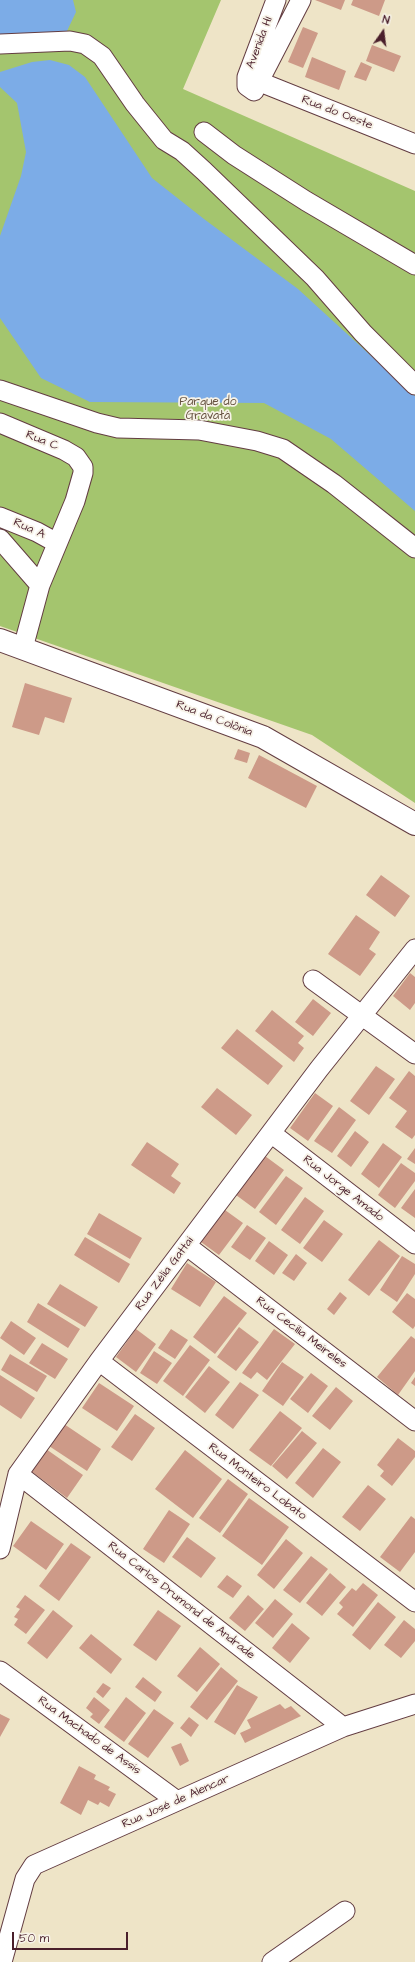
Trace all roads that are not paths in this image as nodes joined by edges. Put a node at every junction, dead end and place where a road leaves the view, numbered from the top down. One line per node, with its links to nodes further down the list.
1 (276, 0): 4 (street, Avenida H1)
2 (301, 0): 4 (street, Avenida H1)
3 (0, 44): 8 (street)
4 (253, 84): 6 (street, Rua do Oeste)
5 (204, 132): 7 (street)
6 (415, 144)
7 (415, 265)
8 (415, 385)
9 (0, 390): 14 (street)
10 (0, 423): 13 (street, Rua C)
11 (0, 517): 13 (street, Rua A)
12 (0, 539): 15 (street)
13 (57, 543): 15 (street)
14 (415, 548)
15 (40, 585): 17 (street)
16 (0, 640): 17 (main road, Rua da Colônia)
17 (23, 648): 18 (main road, Rua da Colônia)
18 (415, 824)
19 (415, 949): 21 (street, Rua Zélia Gattai)
20 (313, 980): 21 (street)
21 (363, 1016): 22 (street); 23 (street, Rua Zélia Gattai)
22 (415, 1054)
23 (271, 1133): 24 (street, Rua Jorge Amado); 25 (street, Rua Zélia Gattai)
24 (415, 1244)
25 (186, 1246): 26 (street, Rua Zélia Gattai); 27 (street, Rua Cecilia Meireles)
26 (99, 1361): 28 (street, Rua Zélia Gattai); 30 (street, Rua Monteiro Lobato)
27 (415, 1421)
28 (18, 1474): 29 (street, Rua Zélia Gattai); 33 (street, Rua Carlos Drumond de Andrade)
29 (0, 1549)
30 (415, 1602)
31 (0, 1671): 34 (street, Rua Machado de Assis)
32 (415, 1704): 33 (street, Rua José de Alencar)
33 (343, 1727): 34 (street, Rua José de Alencar)
34 (177, 1801): 36 (street, Rua José de Alencar)
35 (345, 1911): 37 (street)
36 (2, 1962)
37 (272, 1962)

